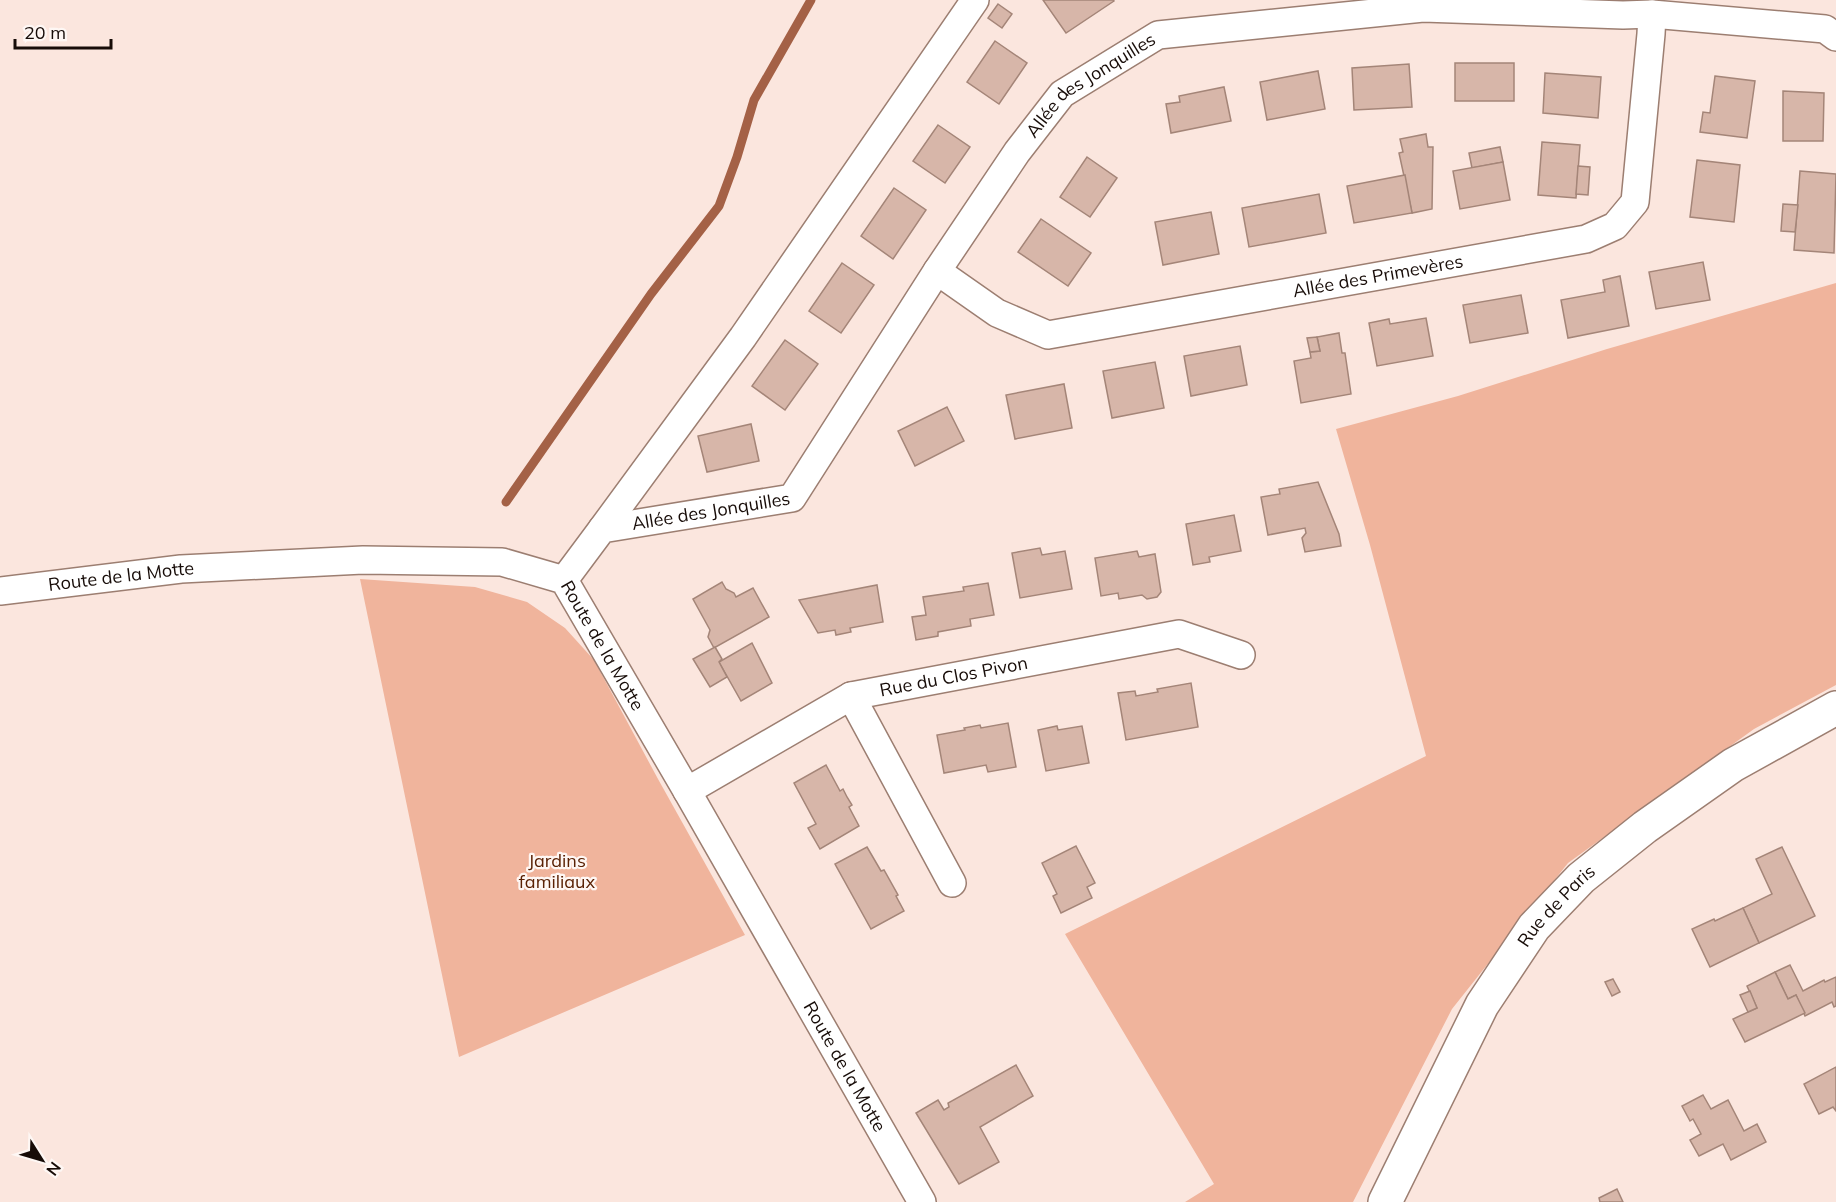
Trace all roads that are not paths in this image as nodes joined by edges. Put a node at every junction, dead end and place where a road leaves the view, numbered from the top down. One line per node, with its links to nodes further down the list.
1 (975, 0): 5 (street)
2 (1652, 14): 3 (street, Allée des Jonquilles); 4 (street, Allée des Jonquilles); 4 (street, Allée des Primevères)
3 (1832, 26)
4 (937, 272): 5 (street, Allée des Jonquilles)
5 (602, 529): 6 (street)
6 (564, 580): 7 (street, Route de la Motte); 11 (street, Route de la Motte)
7 (0, 591)
8 (1241, 655): 9 (street, Rue du Clos Pivon)
9 (851, 696): 11 (street, Rue du Clos Pivon); 12 (street)
10 (1836, 708): 14 (main road, Rue de Paris)
11 (687, 791): 13 (street, Route de la Motte)
12 (952, 883)
13 (922, 1202)
14 (1385, 1202)

